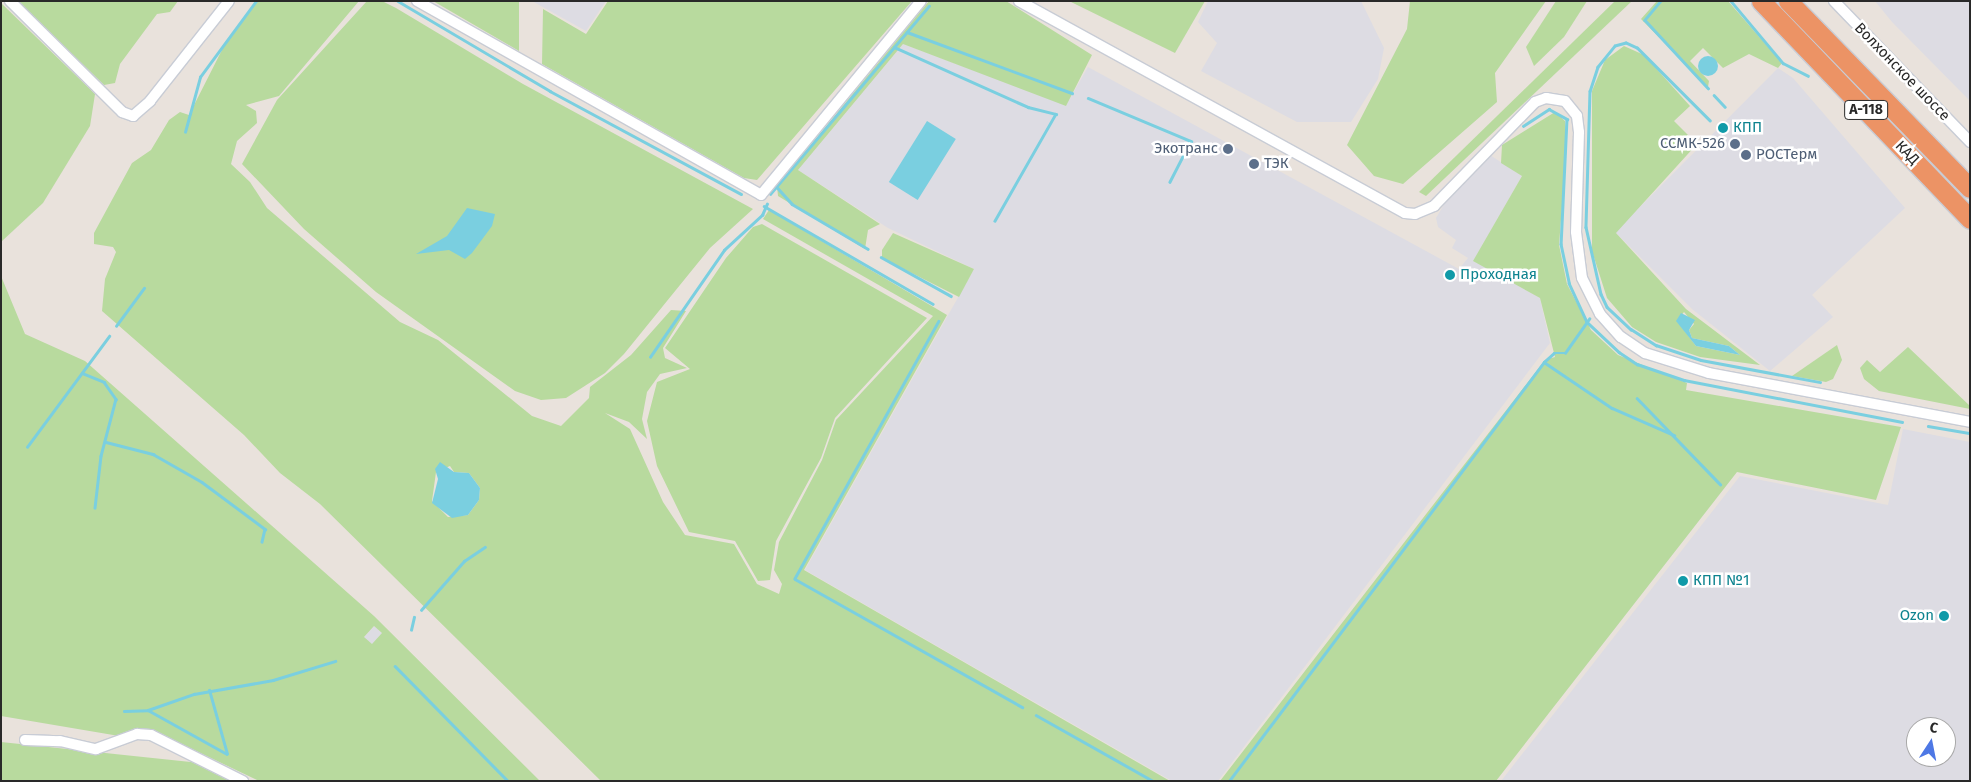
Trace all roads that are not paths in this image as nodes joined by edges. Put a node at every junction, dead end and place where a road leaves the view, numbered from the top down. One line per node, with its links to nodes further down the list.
1 (10, 1): 2 (street)
2 (229, 1)
3 (417, 1): 4 (street)
4 (921, 1)
5 (1019, 1): 12 (street)
6 (1761, 1): 11 (highway, КАД / А-118)
7 (1788, 1): 10 (highway, КАД / А-118)
8 (1834, 1): 9 (street, Волхонское шоссе)
9 (1970, 142)
10 (1970, 188)
11 (1970, 219)
12 (1970, 422)
13 (25, 740): 14 (street)
14 (221, 777): 15 (street)
15 (243, 781)

